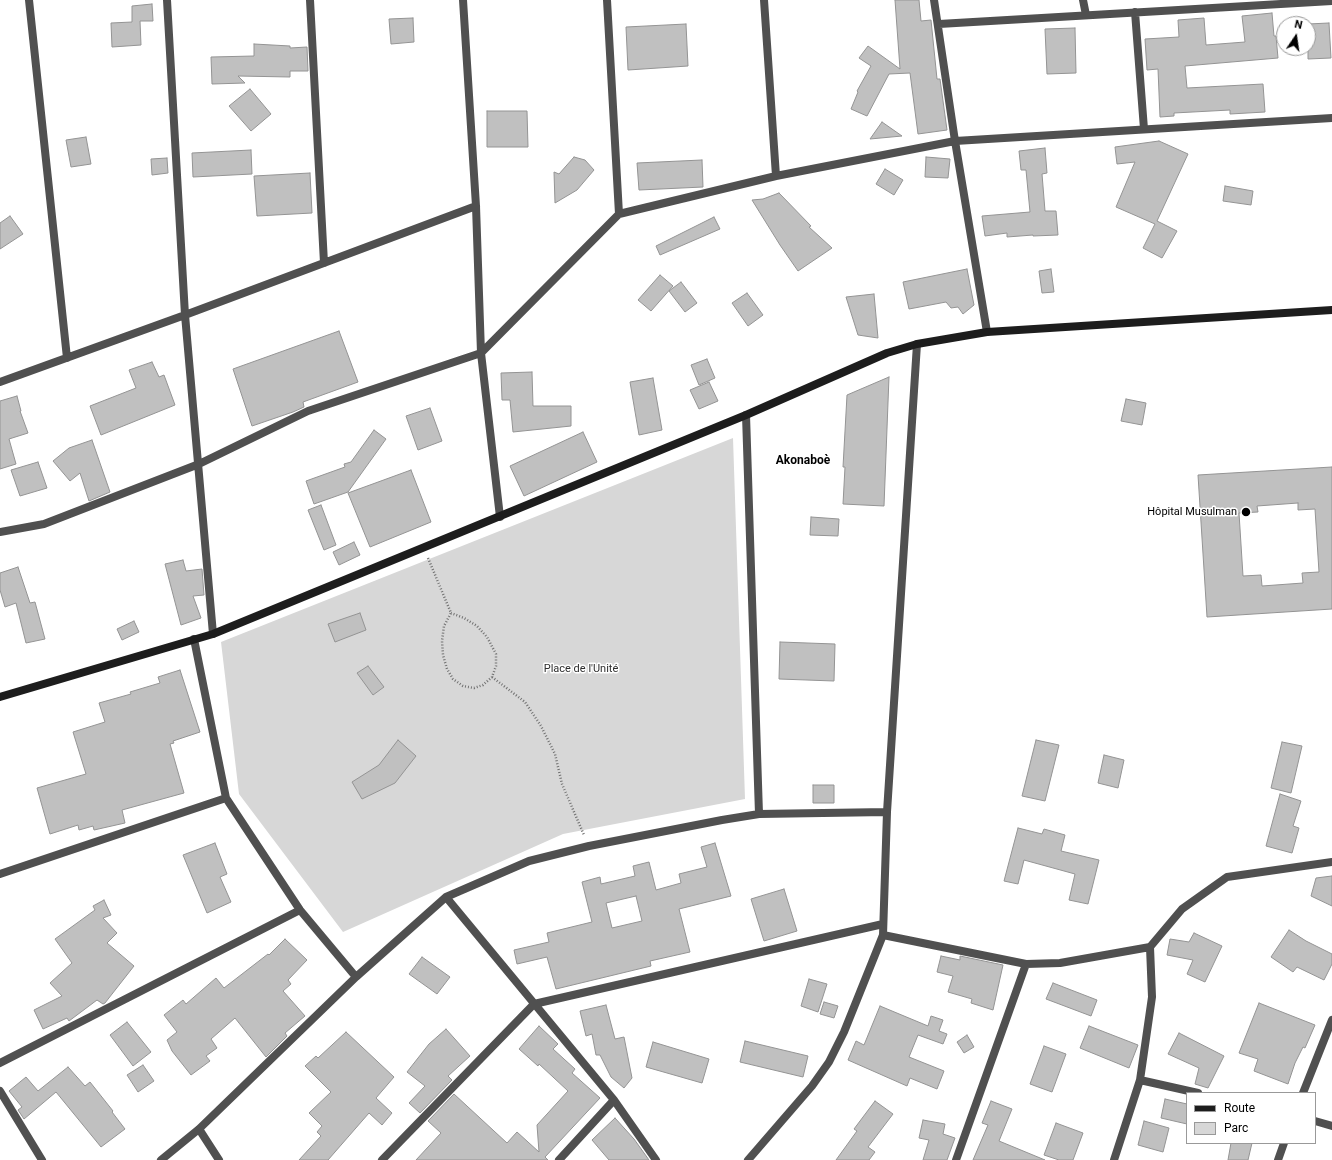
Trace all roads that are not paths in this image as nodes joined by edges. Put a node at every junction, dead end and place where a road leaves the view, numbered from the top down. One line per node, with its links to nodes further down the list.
1 (29, 0): 25 (street)
2 (167, 0): 21 (street)
3 (310, 0): 19 (street)
4 (462, 0): 17 (street)
5 (607, 0): 18 (street)
6 (764, 0): 16 (street)
7 (934, 0): 12 (street)
8 (1083, 0): 11 (street)
9 (1332, 1): 10 (street)
10 (1135, 12): 11 (street); 14 (street)
11 (1086, 15): 12 (street)
12 (939, 24): 15 (street)
13 (1332, 118): 14 (street)
14 (1144, 129): 15 (street)
15 (955, 141): 16 (street); 22 (street)
16 (776, 176): 18 (street)
17 (476, 206): 19 (street); 24 (street)
18 (619, 214): 24 (street)
19 (324, 263): 21 (street)
20 (1332, 310): 22 (street)
21 (185, 316): 25 (street); 28 (street)
22 (987, 332): 23 (street)
23 (917, 344): 27 (street); 35 (street)
24 (481, 353): 28 (street); 29 (street)
25 (67, 358): 26 (street)
26 (0, 382)
27 (746, 415): 29 (street); 36 (street)
28 (199, 464): 30 (street); 31 (street)
29 (500, 517): 31 (street)
30 (0, 532)
31 (213, 634): 32 (street)
32 (194, 639): 33 (street); 34 (street)
33 (0, 697)
34 (226, 798): 38 (street); 40 (street)
35 (887, 812): 36 (street); 41 (street)
36 (759, 814): 39 (street)
37 (1332, 862): 43 (street)
38 (0, 874)
39 (446, 897): 45 (street); 46 (street)
40 (300, 910): 45 (street); 48 (street)
41 (883, 924): 42 (street); 46 (street)
42 (883, 935): 44 (street); 64 (street)
43 (1150, 947): 44 (street); 49 (street)
44 (1026, 964): 65 (street)
45 (356, 977): 56 (street)
46 (534, 1004): 53 (street); 61 (street)
47 (1332, 1020): 52 (street)
48 (0, 1064)
49 (1140, 1080): 51 (street); 66 (street)
50 (0, 1091): 58 (street)
51 (1194, 1092)
52 (1303, 1092)
53 (614, 1100): 62 (street); 63 (street)
54 (1316, 1121): 55 (street)
55 (1332, 1126)
56 (199, 1129): 59 (street); 60 (street)
57 (1284, 1144): 67 (street)
58 (42, 1160)
59 (161, 1160)
60 (219, 1160)
61 (382, 1160)
62 (559, 1160)
63 (656, 1160)
64 (748, 1160)
65 (956, 1160)
66 (1114, 1160)
67 (1278, 1160)

